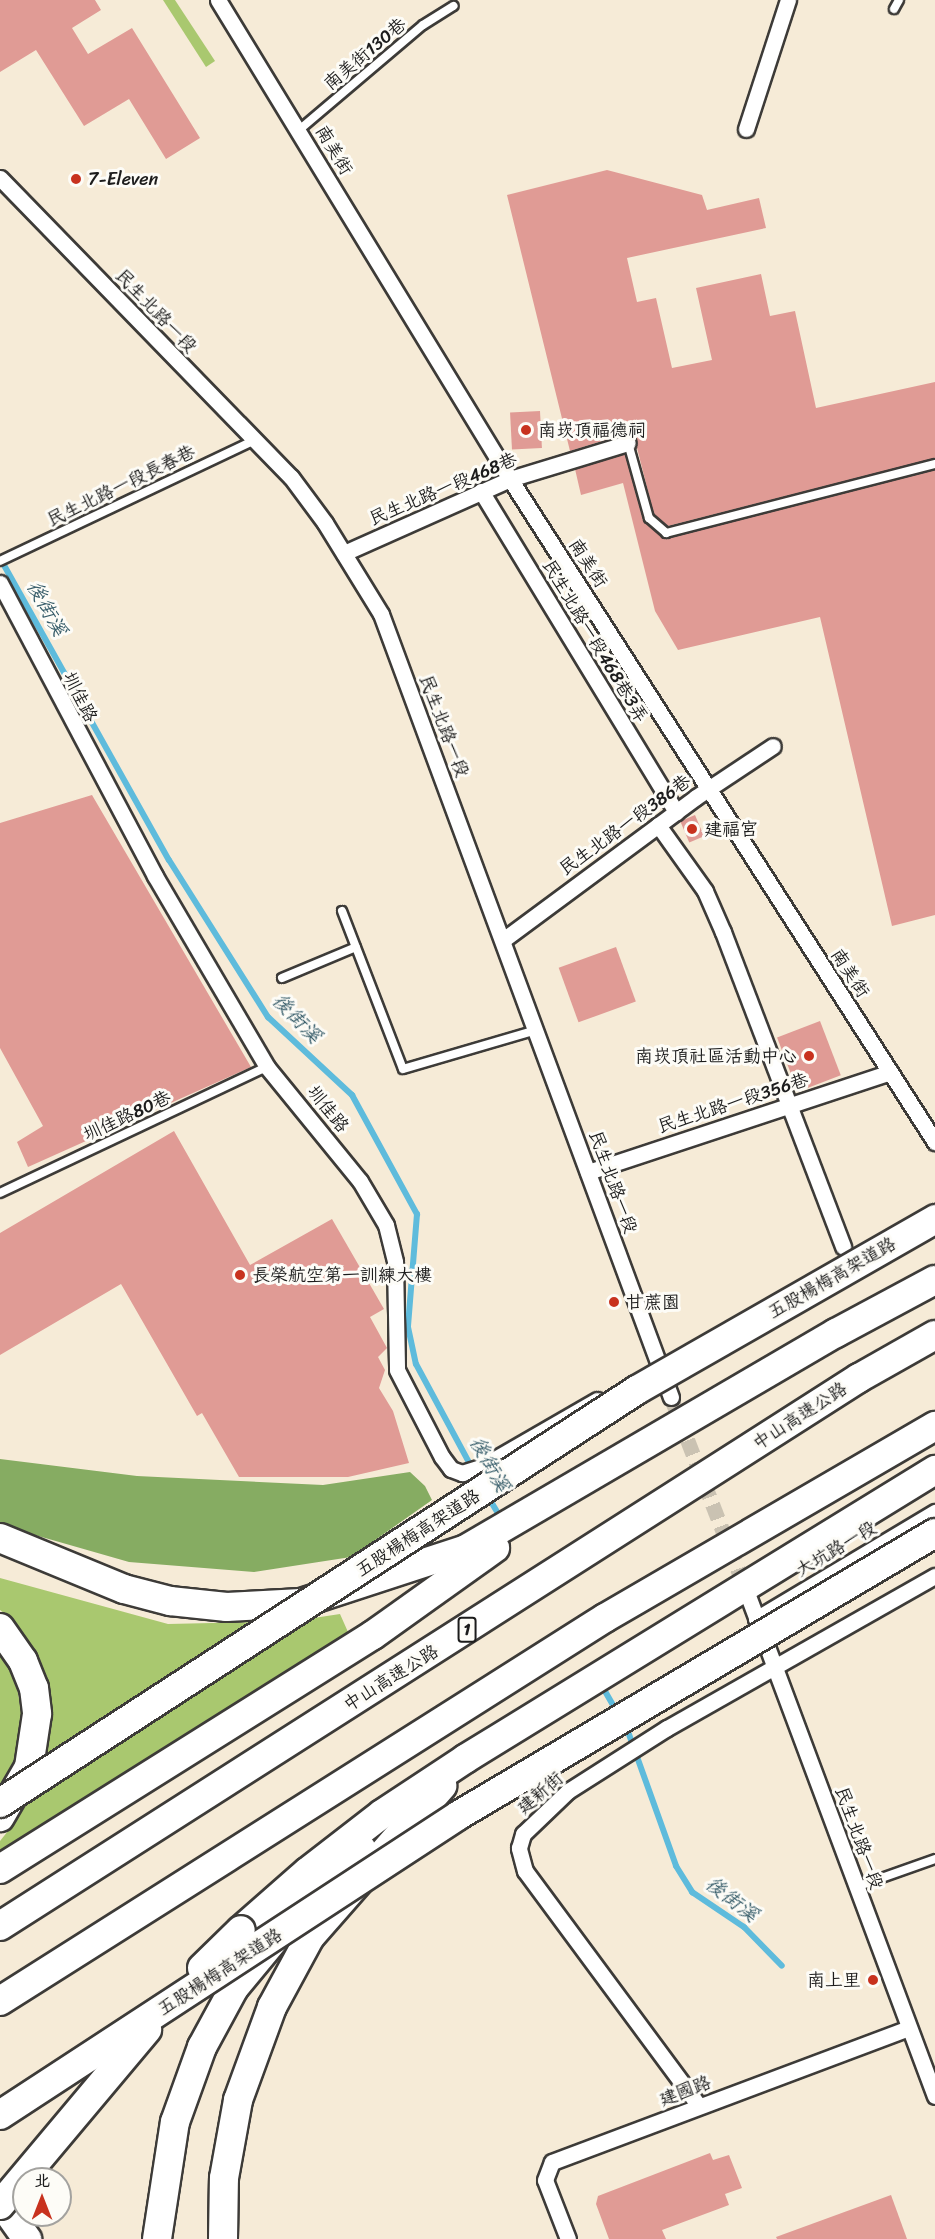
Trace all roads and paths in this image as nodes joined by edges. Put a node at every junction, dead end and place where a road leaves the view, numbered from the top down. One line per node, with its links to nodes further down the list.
1 (218, 0): 7 (street, 南美街)
2 (788, 0): 6 (street)
3 (899, 0): 5 (lane)
4 (454, 6): 7 (lane, 南美街130巷)
5 (894, 9)
6 (746, 129)
7 (299, 130): 12 (street, 南美街)
8 (0, 178): 9 (street, 民生北路一段)
9 (255, 440): 14 (street, 民生北路一段); 15 (lane, 民生北路一段長春巷)
10 (628, 443): 11 (lane); 12 (street, 民生北路一段468巷)
11 (935, 464)
12 (510, 479): 13 (street, 民生北路一段468巷); 18 (street, 南美街)
13 (481, 491): 14 (street, 民生北路一段468巷); 19 (street, 民生北路一段468巷3弄)
14 (344, 553): 22 (street, 民生北路一段)
15 (0, 561)
16 (0, 583): 26 (street, 圳佳路)
17 (773, 746): 18 (street, 民生北路一段386巷)
18 (709, 788): 19 (street, 民生北路一段386巷); 27 (street, 南美街)
19 (676, 812): 20 (street, 民生北路一段386巷)
20 (658, 825): 22 (street, 民生北路一段386巷); 28 (street)
21 (342, 911): 23 (lane)
22 (503, 940): 25 (street, 民生北路一段)
23 (356, 947): 24 (lane); 25 (lane)
24 (282, 978)
25 (536, 1030): 30 (street, 民生北路一段)
26 (267, 1067): 31 (lane, 圳佳路80巷); 36 (street, 圳佳路)
27 (890, 1072): 28 (street, 民生北路一段356巷); 29 (street, 南美街)
28 (789, 1105): 30 (street, 民生北路一段356巷); 33 (street)
29 (935, 1142)
30 (588, 1172): 36 (street, 民生北路一段)
31 (0, 1193)
32 (935, 1219): 52 (highway, 五股楊梅高架道路, bridge)
33 (843, 1247)
34 (935, 1280): 40 (highway)
35 (935, 1335): 57 (highway, 中山高速公路 / 1)
36 (659, 1365): 37 (street, 民生北路一段)
37 (671, 1397)
38 (935, 1426): 58 (highway)
39 (935, 1470): 51 (highway)
40 (552, 1500): 45 (highway); 55 (highway)
41 (935, 1512): 48 (street, 大坑路一段)
42 (935, 1533): 62 (highway, 五股楊梅高架道路, bridge)
43 (0, 1538): 45 (highway)
44 (0, 1550): 45 (highway)
45 (33, 1552)
46 (935, 1576): 50 (street)
47 (747, 1593): 48 (street, 民生北路一段)
48 (756, 1619): 50 (street, 民生北路一段)
49 (0, 1628): 53 (highway)
50 (773, 1665): 56 (street, 民生北路一段); 61 (street, 建新街)
51 (465, 1759): 63 (highway, bridge); 65 (highway); 66 (highway)
52 (0, 1803)
53 (0, 1817)
54 (935, 1859): 56 (lane)
55 (0, 1869)
56 (856, 1887): 59 (street, 民生北路一段)
57 (0, 1926)
58 (0, 2001)
59 (908, 2028): 60 (street, 民生北路一段); 61 (street, 建國路)
60 (935, 2096)
61 (699, 2106): 67 (street, 建國路)
62 (0, 2115)
63 (0, 2203): 64 (highway)
64 (27, 2239)
65 (157, 2239)
66 (223, 2239)
67 (568, 2239)

